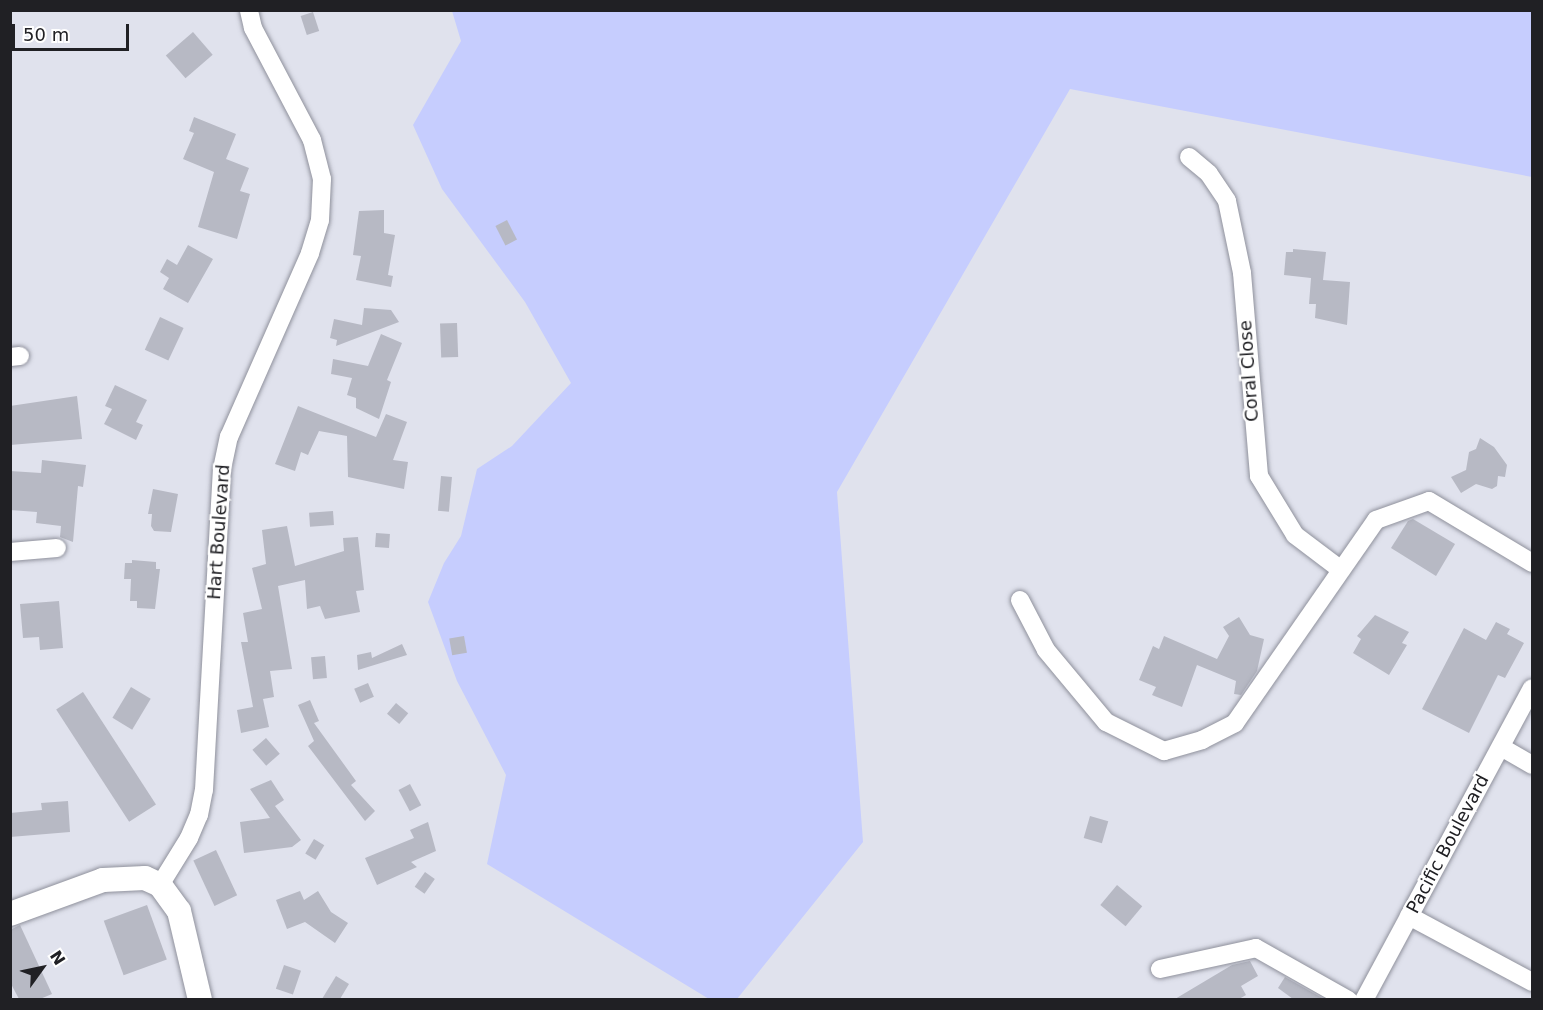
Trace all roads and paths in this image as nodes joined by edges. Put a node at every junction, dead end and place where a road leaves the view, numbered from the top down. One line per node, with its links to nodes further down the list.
1 (249, 10): 11 (street, Hart Boulevard)
2 (1189, 157): 6 (street, Coral Close)
3 (57, 548): 4 (street)
4 (10, 552)
5 (1533, 562): 6 (street)
6 (1340, 569): 7 (street)
7 (1020, 600)
8 (1533, 688): 9 (street, Pacific Boulevard)
9 (1501, 747): 10 (street); 13 (street, Pacific Boulevard)
10 (1533, 765)
11 (160, 885): 12 (street); 16 (street)
12 (10, 914)
13 (1409, 916): 15 (street); 18 (street, Pacific Boulevard)
14 (1160, 969): 17 (street)
15 (1533, 982)
16 (200, 999)
17 (1348, 999)
18 (1364, 999)

